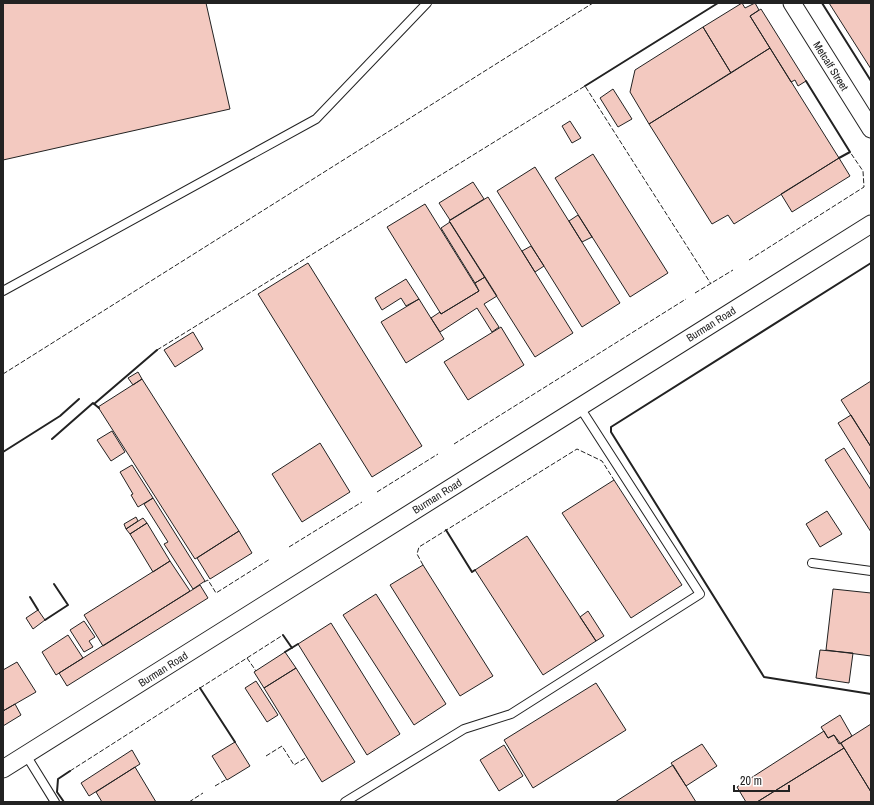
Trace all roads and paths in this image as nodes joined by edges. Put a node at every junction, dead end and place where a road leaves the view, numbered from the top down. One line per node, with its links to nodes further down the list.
1 (427, 3): 5 (lane)
2 (792, 3): 3 (street, Metcalf Street)
3 (871, 129)
4 (871, 224): 6 (street, Burman Road)
5 (3, 292)
6 (579, 406): 9 (street, Burman Road); 12 (lane)
7 (812, 563): 8 (lane)
8 (871, 571)
9 (26, 754): 10 (street, Burman Road); 11 (lane)
10 (3, 769)
11 (56, 802)
12 (345, 802)

